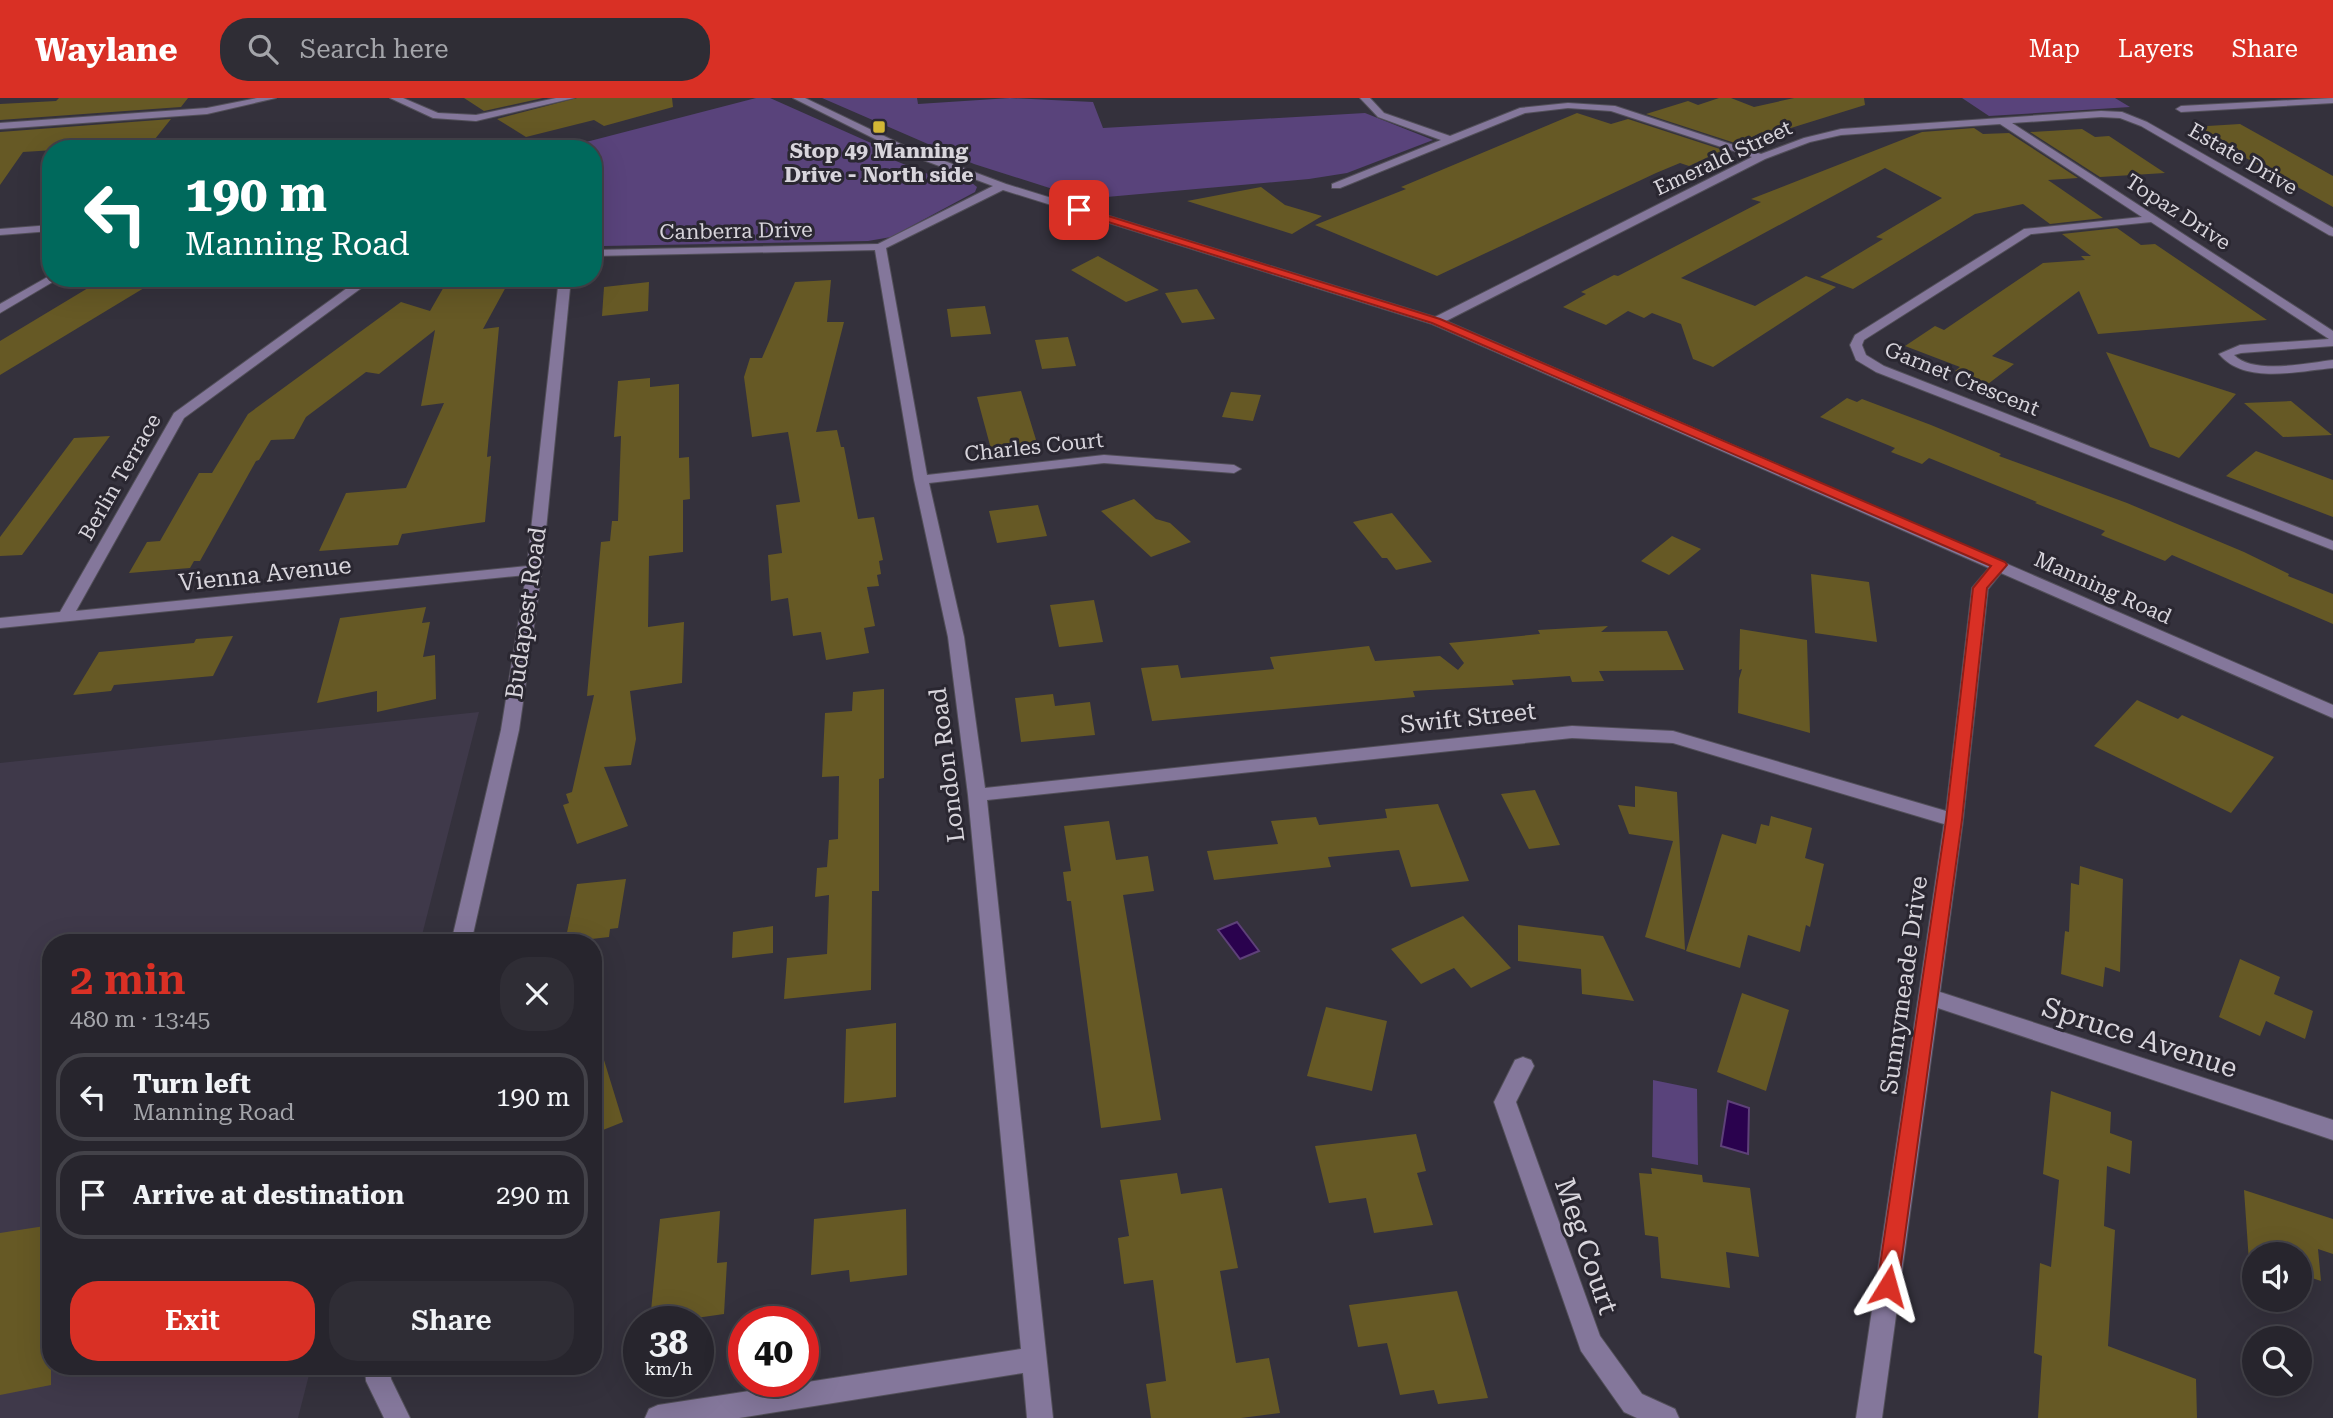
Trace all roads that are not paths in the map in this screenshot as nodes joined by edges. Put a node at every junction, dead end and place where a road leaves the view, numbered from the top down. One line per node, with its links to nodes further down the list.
1 (271, 98): 12 (street)
2 (395, 98): 3 (street)
3 (569, 98)
4 (798, 98): 16 (street, Manning Road)
5 (1365, 98): 13 (street)
6 (2274, 100): 7 (street); 9 (street)
7 (2333, 100)
8 (1569, 102): 13 (street); 14 (street)
9 (2181, 109)
10 (2133, 118): 11 (street, Emerald Street); 20 (street, Estate Drive)
11 (2002, 121): 14 (street, Emerald Street); 17 (street, Topaz Drive)
12 (0, 126)
13 (1451, 140): 15 (street)
14 (1761, 157): 27 (street, Emerald Street)
15 (1336, 186)
16 (1002, 187): 21 (street); 27 (street, Manning Road)
17 (2152, 219): 28 (street, Topaz Drive); 33 (street, Garnet Crescent)
18 (42, 229): 19 (street)
19 (0, 232)
20 (2333, 233)
21 (880, 247): 22 (street, Canberra Drive); 32 (street, London Road)
22 (602, 253)
23 (42, 284): 26 (street)
24 (357, 287): 36 (street, Berlin Terrace)
25 (564, 287): 35 (street, Budapest Road)
26 (0, 309)
27 (1436, 321): 34 (street, Manning Road)
28 (2333, 336)
29 (2333, 342): 30 (street)
30 (2333, 364)
31 (1234, 469): 32 (street, Charles Court)
32 (921, 480): 39 (street, London Road)
33 (2333, 546)
34 (2000, 565): 38 (street, Manning Road); 40 (street, Sunnymeade Drive)
35 (534, 570): 36 (street, Vienna Avenue); 41 (street, Budapest Road)
36 (65, 617): 37 (street, Vienna Avenue)
37 (0, 623)
38 (2333, 712)
39 (976, 795): 40 (street, Swift Street); 45 (street, London Road)
40 (1954, 820): 42 (street, Sunnymeade Drive)
41 (463, 934)
42 (1929, 997): 44 (street, Spruce Avenue); 51 (street, Sunnymeade Drive)
43 (1523, 1066): 50 (street, Meg Court)
44 (2333, 1129)
45 (1034, 1359): 48 (street); 49 (street, London Road)
46 (378, 1375): 47 (street)
47 (397, 1418)
48 (657, 1418)
49 (1040, 1418)
50 (1665, 1418)
51 (1869, 1418)

